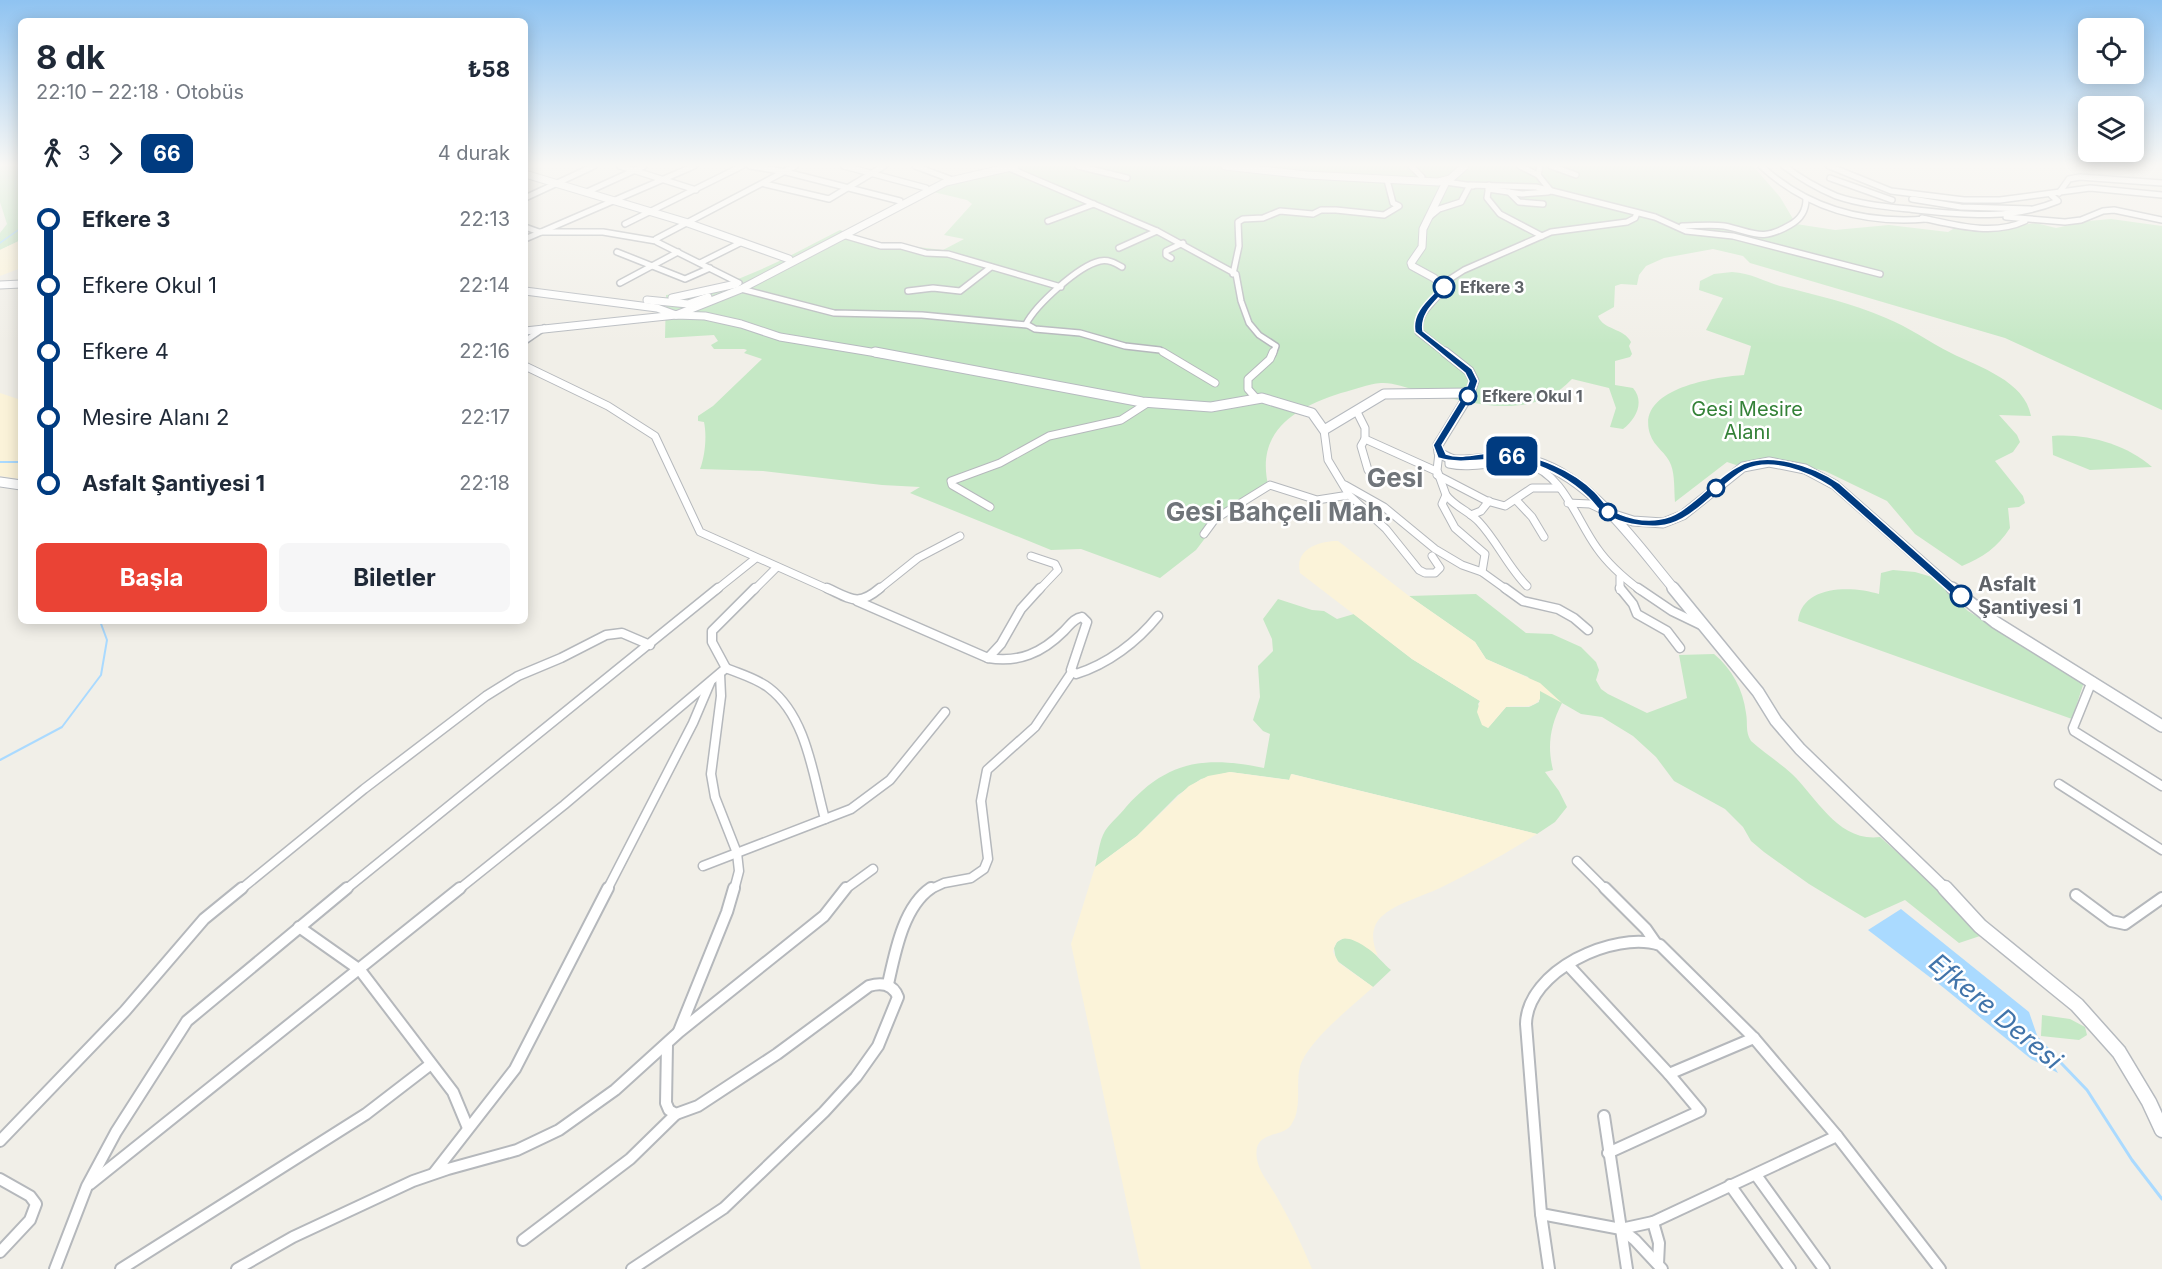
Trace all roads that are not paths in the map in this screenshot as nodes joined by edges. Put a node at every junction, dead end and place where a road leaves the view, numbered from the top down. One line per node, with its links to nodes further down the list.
1 (555, 225): 17 (street)
2 (679, 225): 21 (street)
3 (694, 225): 22 (street)
4 (854, 225): 28 (street)
5 (862, 225): 18 (street)
6 (1144, 225): 16 (street)
7 (1238, 225): 34 (street)
8 (1424, 225): 37 (street)
9 (1521, 225): 19 (street)
10 (1593, 225): 19 (street)
11 (1792, 225): 14 (street)
12 (1963, 225): 13 (street)
13 (2017, 225)
14 (1675, 226): 35 (street)
15 (528, 228): 17 (street)
16 (1157, 231): 23 (street); 24 (street)
17 (539, 232): 20 (street); 21 (street)
18 (843, 235): 31 (street); 39 (street)
19 (1542, 236): 37 (street)
20 (528, 238)
21 (656, 241): 26 (street)
22 (742, 242): 28 (street); 29 (street)
23 (1183, 243): 27 (street); 34 (street)
24 (1119, 248)
25 (616, 252): 30 (street)
26 (678, 252): 29 (street); 30 (street)
27 (1171, 258)
28 (789, 259): 39 (street)
29 (700, 263): 33 (street)
30 (653, 265): 33 (street); 36 (street)
31 (990, 267): 42 (street); 44 (street)
32 (1122, 267): 42 (street)
33 (710, 268): 39 (street)
34 (1234, 273): 61 (street)
35 (1880, 274)
36 (620, 283)
37 (1442, 284): 60 (street)
38 (528, 286): 45 (street)
39 (740, 286): 45 (street); 47 (street); 48 (street); 53 (street)
40 (0, 287): 41 (street)
41 (18, 287)
42 (1061, 287): 53 (street)
43 (528, 291): 46 (street)
44 (908, 291)
45 (639, 300): 47 (street)
46 (628, 304): 49 (street); 52 (street)
47 (688, 304): 48 (street); 49 (street)
48 (695, 309): 50 (street); 51 (street)
49 (664, 310): 50 (street); 52 (street)
50 (676, 315): 51 (street); 56 (street)
51 (705, 316): 62 (street)
52 (623, 318): 54 (street)
53 (1027, 325): 59 (street)
54 (528, 328)
55 (528, 328): 56 (street)
56 (544, 328): 57 (street)
57 (528, 339)
58 (528, 367): 91 (street)
59 (1215, 383)
60 (1470, 393): 63 (street); 66 (street)
61 (1256, 398): 62 (street); 64 (street)
62 (1149, 402): 81 (street)
63 (1357, 412): 64 (street); 65 (street)
64 (1324, 430): 72 (street)
65 (1365, 439): 68 (street); 69 (street)
66 (1439, 453): 67 (street); 69 (street)
67 (1449, 459): 74 (street); 82 (street)
68 (1368, 470)
69 (1437, 473): 77 (street); 79 (street)
70 (0, 482): 71 (street)
71 (18, 485)
72 (1345, 485): 76 (street); 93 (street)
73 (0, 487): 75 (street)
74 (1558, 488): 78 (street); 80 (street)
75 (18, 490)
76 (1349, 495): 84 (street); 90 (street)
77 (1446, 495): 83 (street); 88 (street)
78 (1516, 500): 79 (street); 86 (street)
79 (1489, 501): 83 (street)
80 (1568, 502): 82 (street); 94 (street)
81 (990, 507)
82 (1608, 512): 98 (street); 105 (street)
83 (1471, 515): 87 (street)
84 (1204, 534)
85 (960, 536): 96 (street)
86 (1544, 537)
87 (1492, 538): 88 (street); 95 (street)
88 (1485, 554): 93 (street)
89 (1031, 556): 102 (street)
90 (1432, 556)
91 (756, 558): 92 (street); 100 (street)
92 (777, 567): 96 (street); 103 (street)
93 (1482, 572): 99 (street)
94 (1620, 577): 98 (street); 101 (street)
95 (1527, 586)
96 (856, 600): 102 (street)
97 (1158, 615): 104 (street)
98 (1705, 627): 132 (street)
99 (1588, 630)
100 (650, 645): 119 (street); 134 (street)
101 (1680, 648)
102 (988, 658): 104 (street)
103 (723, 671): 106 (street); 111 (street); 113 (street)
104 (1072, 672): 123 (street)
105 (2092, 681): 108 (street); 110 (street)
106 (711, 682): 122 (street); 131 (street)
107 (945, 712): 111 (street)
108 (2162, 726)
109 (2059, 784): 112 (street)
110 (2162, 786)
111 (825, 819): 113 (street)
112 (2162, 850)
113 (737, 853): 115 (street); 124 (street)
114 (1577, 861): 120 (street)
115 (703, 866)
116 (873, 869): 124 (street)
117 (2076, 895): 118 (street)
118 (2162, 898)
119 (299, 927): 122 (street); 140 (street)
120 (1654, 942): 121 (street); 125 (street)
121 (1569, 966): 128 (street); 141 (street)
122 (360, 970): 127 (street); 140 (street)
123 (888, 984): 129 (street); 152 (street)
124 (679, 1032): 126 (street)
125 (1754, 1038): 128 (street); 133 (street)
126 (668, 1045): 129 (street); 136 (street)
127 (431, 1064): 131 (street); 150 (street)
128 (1669, 1074): 135 (street)
129 (676, 1114): 145 (street)
130 (1604, 1116): 135 (street)
131 (468, 1128): 136 (street)
132 (2162, 1130)
133 (1837, 1136): 137 (street); 157 (street)
134 (0, 1141)
135 (1608, 1154): 144 (street)
136 (434, 1173): 151 (street)
137 (1756, 1175): 139 (street); 156 (street)
138 (0, 1179): 143 (street)
139 (1730, 1185): 142 (street); 155 (street)
140 (87, 1186): 149 (street)
141 (1541, 1214): 144 (street); 153 (street)
142 (1653, 1221): 144 (street); 148 (street)
143 (23, 1228): 146 (street); 147 (street)
144 (1621, 1229): 148 (street); 154 (street)
145 (523, 1240)
146 (0, 1247)
147 (0, 1252)
148 (1660, 1267)
149 (55, 1269)
150 (122, 1269)
151 (237, 1269)
152 (632, 1269)
153 (1549, 1269)
154 (1627, 1269)
155 (1790, 1269)
156 (1824, 1269)
157 (1940, 1269)

